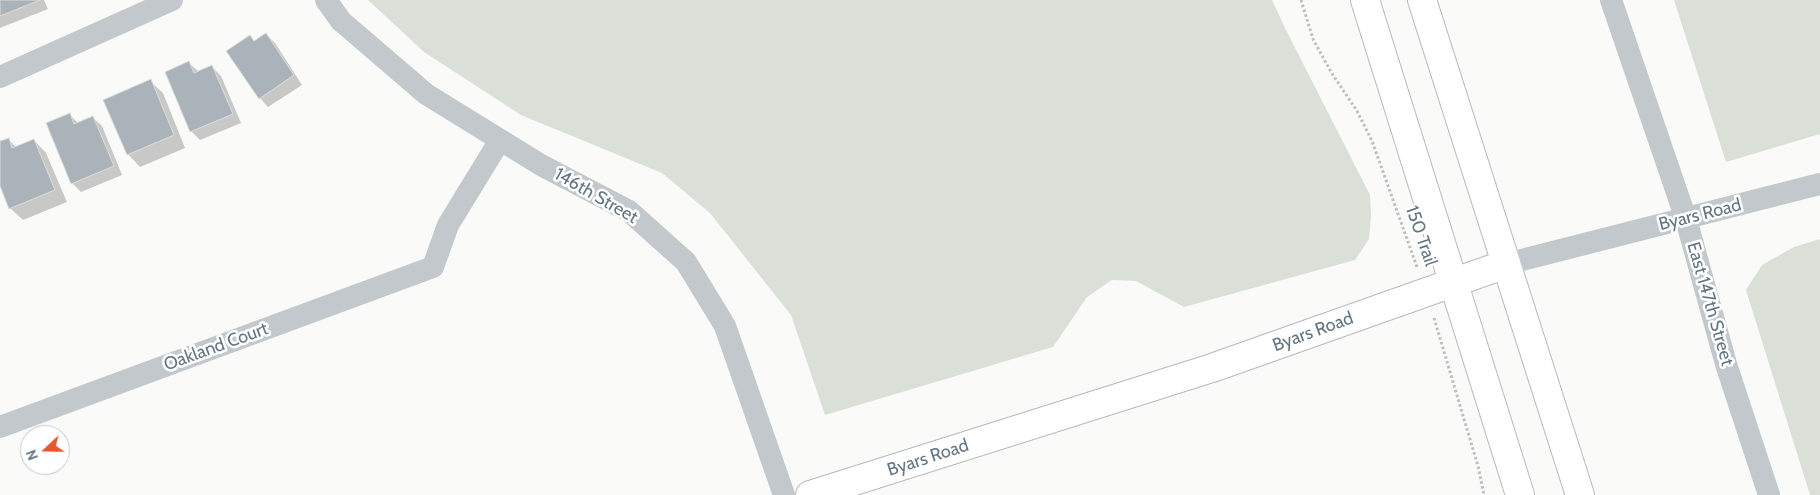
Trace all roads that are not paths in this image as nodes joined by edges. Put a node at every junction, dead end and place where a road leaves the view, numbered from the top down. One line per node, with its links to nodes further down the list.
1 (172, 0): 6 (street)
2 (326, 0): 7 (street, 146th Street)
3 (1365, 0): 11 (main road)
4 (1422, 0): 10 (main road)
5 (1611, 0): 9 (street, East 147th Street)
6 (0, 78)
7 (500, 140): 12 (street, Oakland Court); 13 (street, 146th Street)
8 (1820, 184): 9 (street, Byars Road)
9 (1686, 219): 10 (street, Byars Road); 17 (street, East 147th Street)
10 (1506, 264): 11 (main road, Byars Road); 16 (main road)
11 (1454, 282): 14 (main road, Byars Road); 15 (main road)
12 (0, 427)
13 (784, 495)
14 (810, 495)
15 (1520, 495)
16 (1580, 495)
17 (1769, 495)

